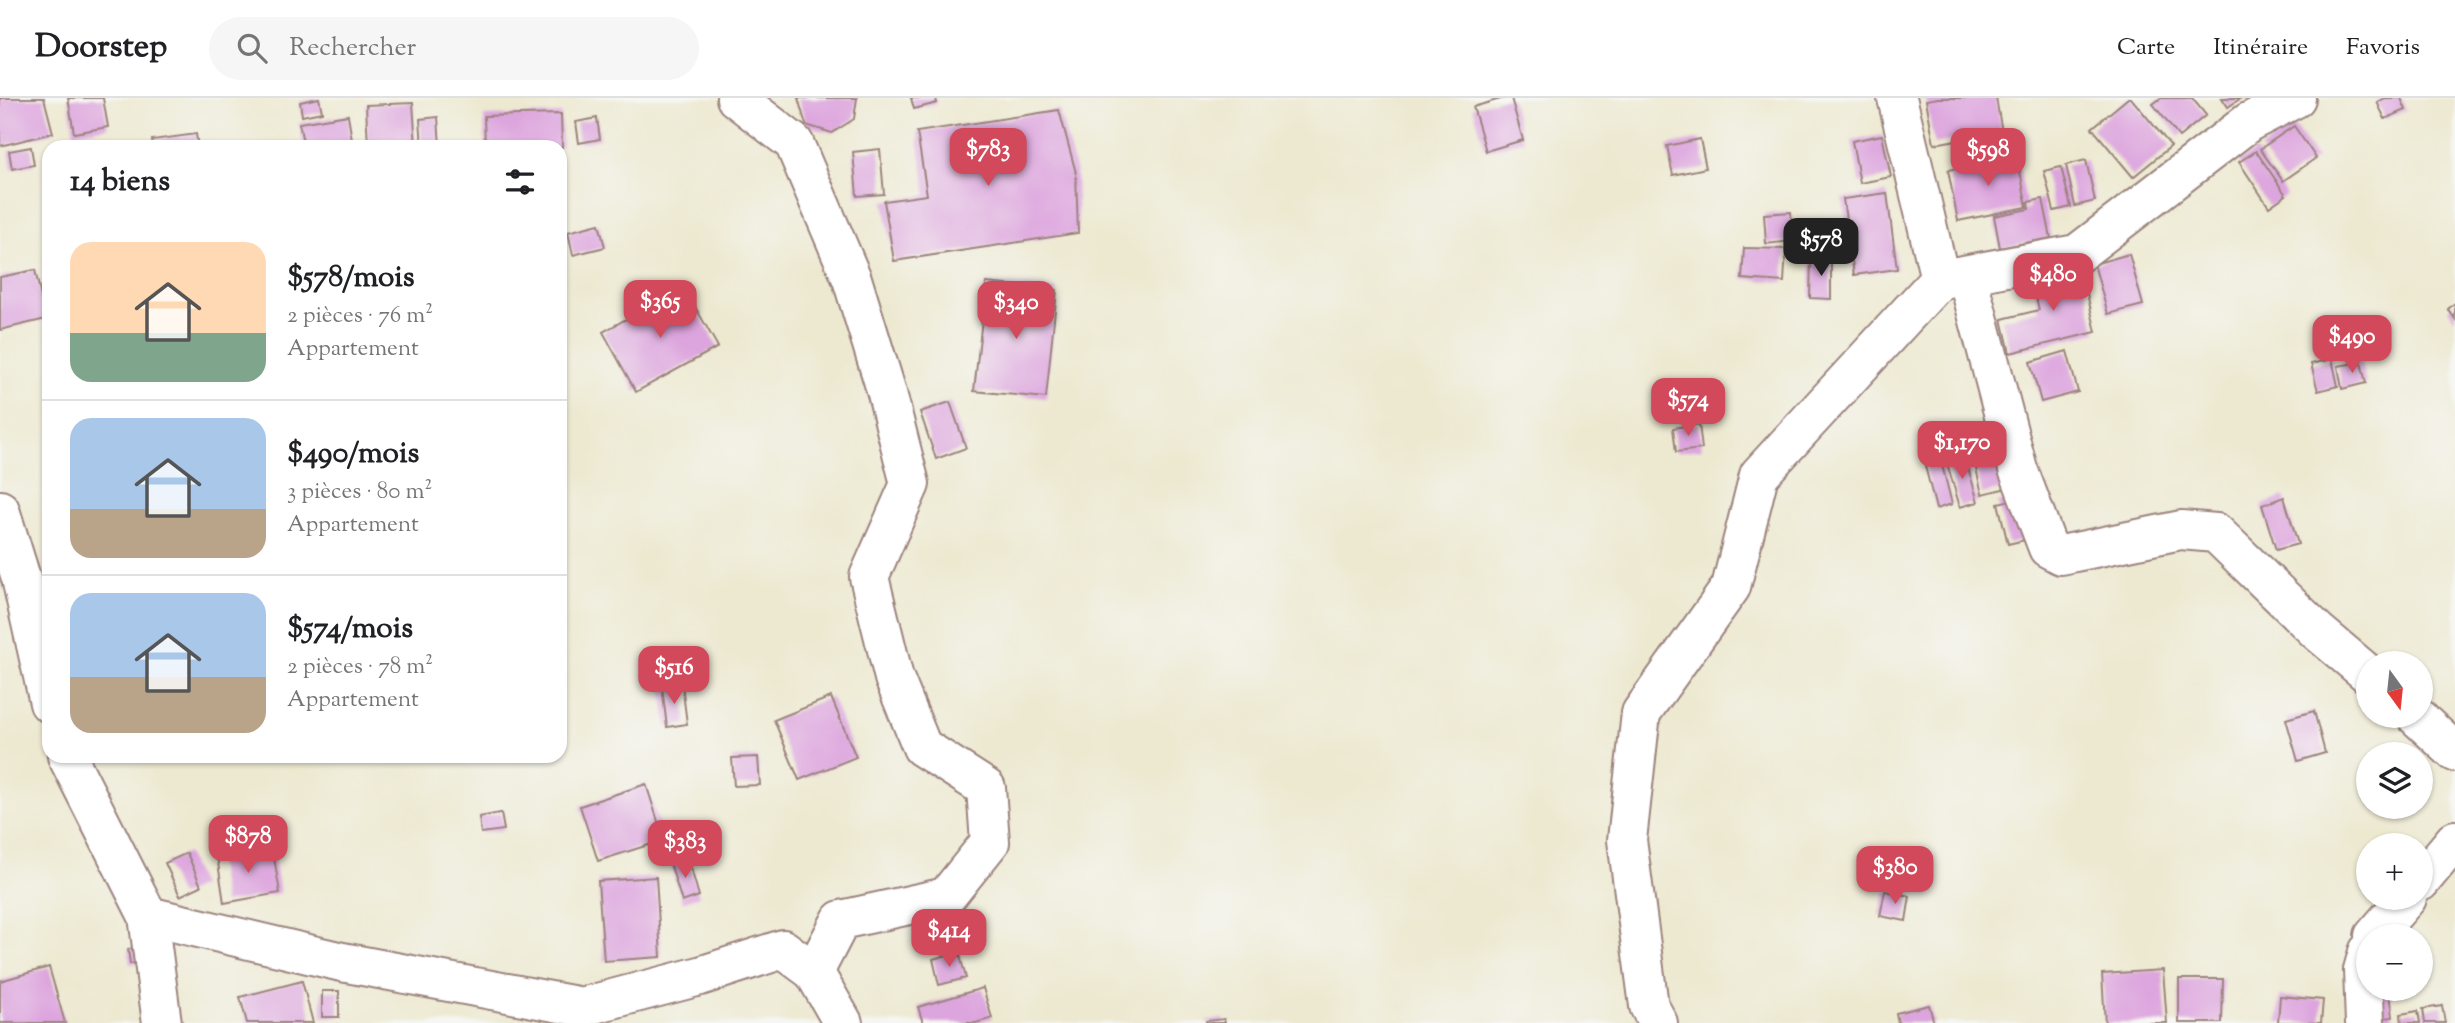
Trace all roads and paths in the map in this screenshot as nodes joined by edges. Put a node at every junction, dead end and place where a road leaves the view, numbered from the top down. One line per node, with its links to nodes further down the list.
1 (736, 98): 16 (street)
2 (1896, 98): 4 (street)
3 (2296, 98): 4 (street)
4 (1953, 277): 6 (street); 18 (street)
5 (0, 509): 7 (street)
6 (2356, 664)
7 (42, 672)
8 (2430, 728): 9 (street)
9 (2455, 752)
10 (71, 763): 14 (street)
11 (2455, 840): 12 (street)
12 (2433, 866)
13 (2397, 910): 15 (street)
14 (148, 916): 16 (street); 19 (street)
15 (2384, 924)
16 (814, 972): 20 (street)
17 (2364, 1001): 21 (street)
18 (1644, 1017)
19 (162, 1023)
20 (843, 1023)
21 (2365, 1023)

